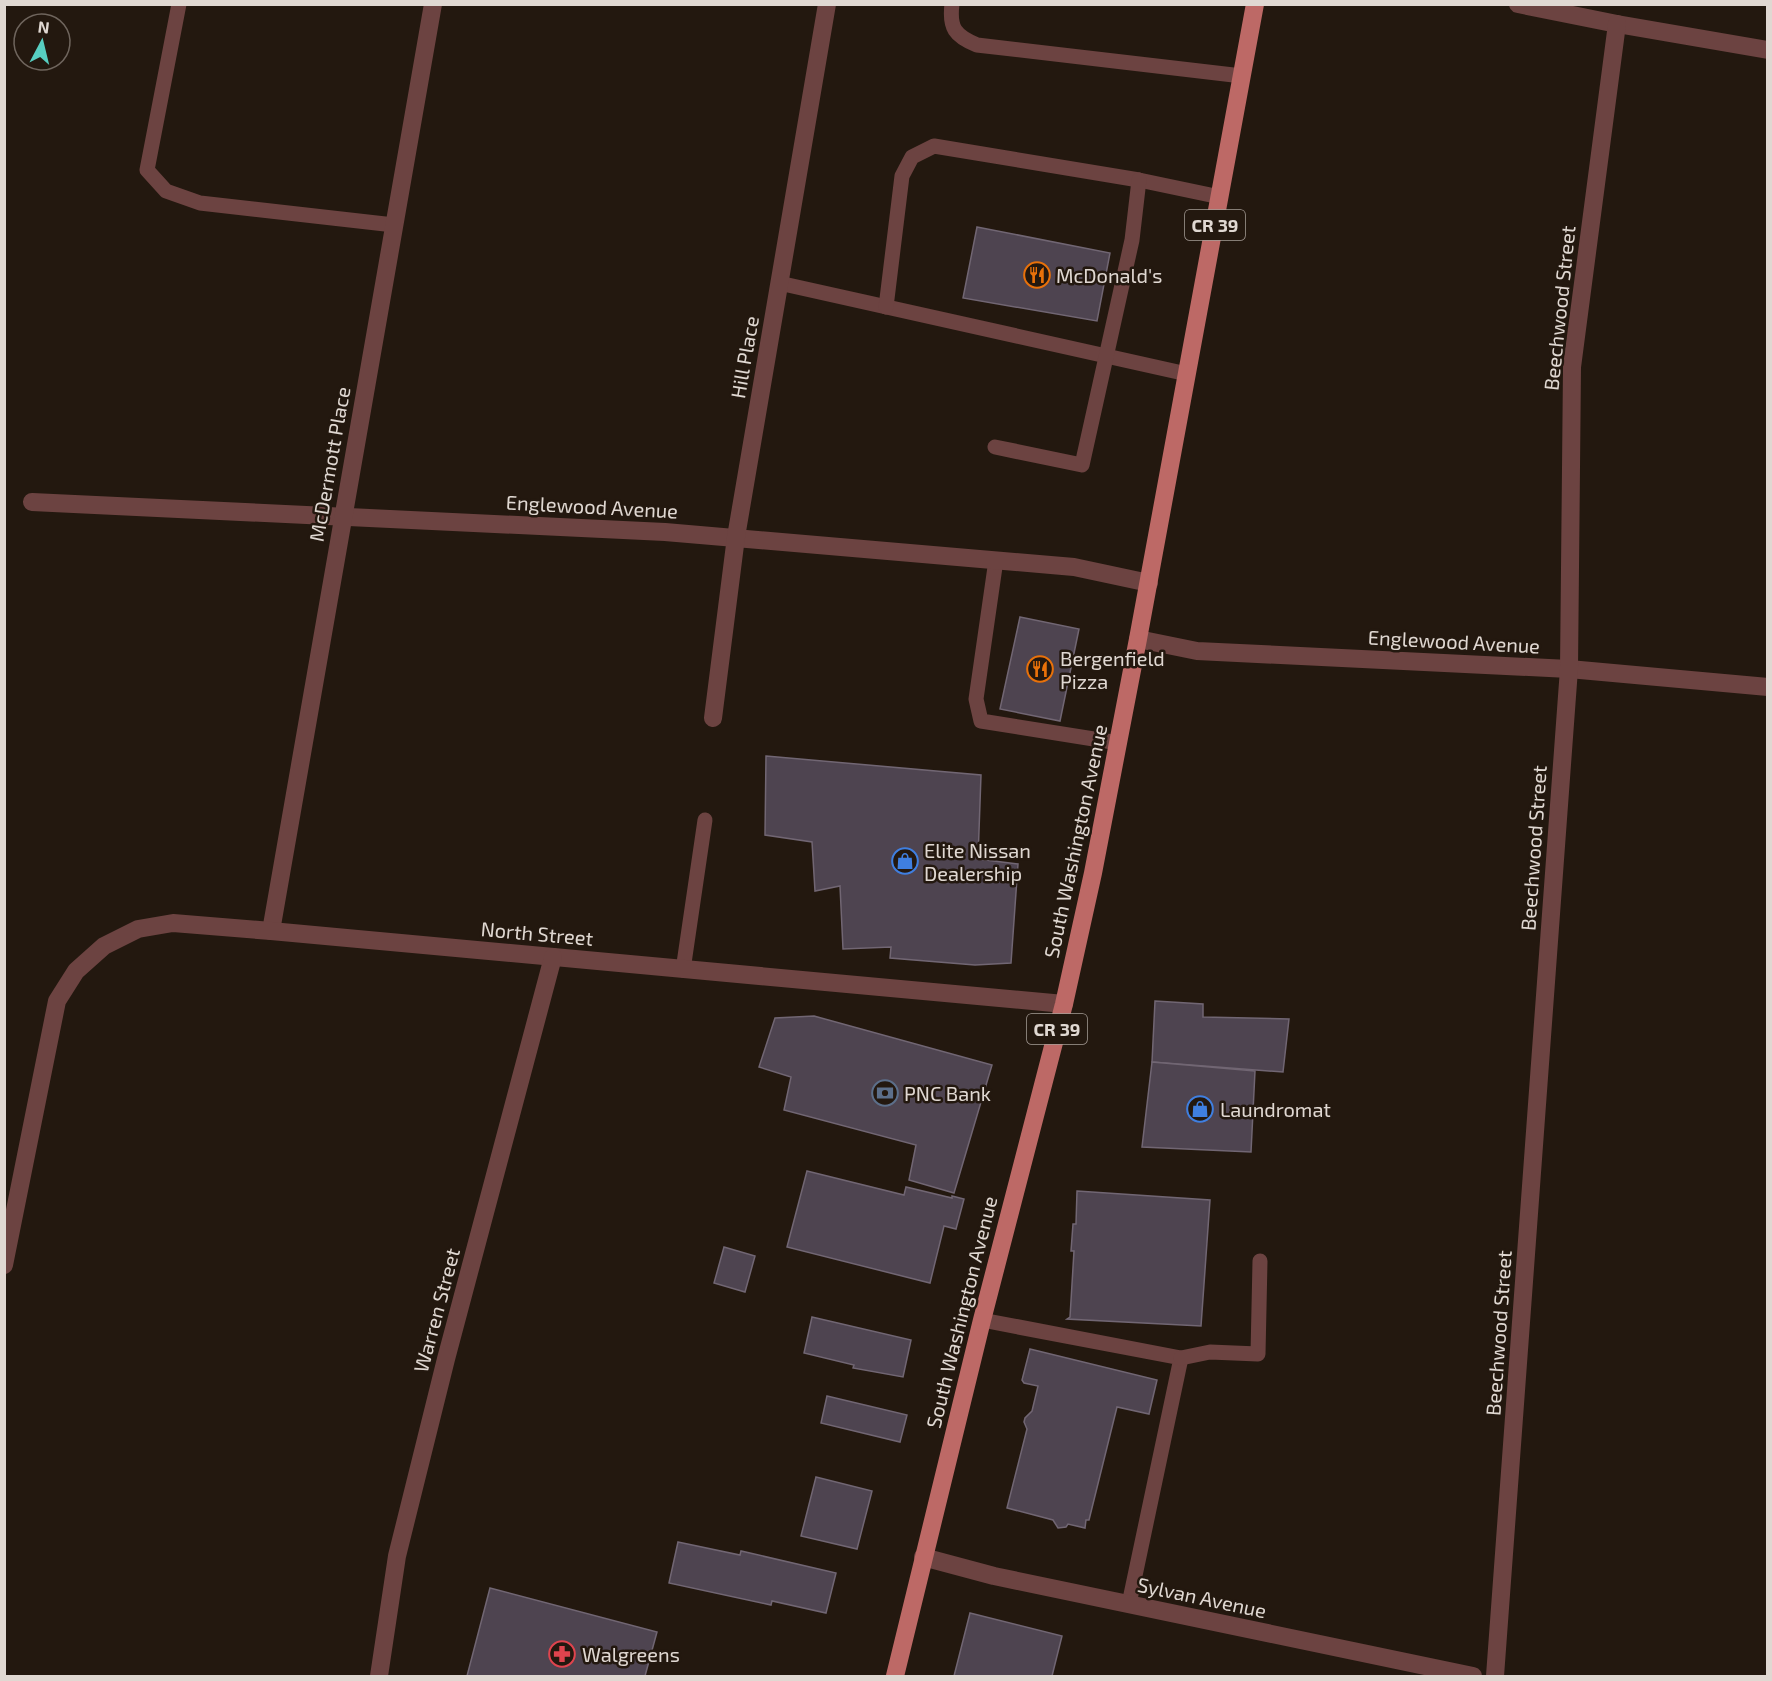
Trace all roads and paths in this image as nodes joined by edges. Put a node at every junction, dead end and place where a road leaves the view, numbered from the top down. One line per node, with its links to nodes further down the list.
1 (178, 4): 12 (lane)
2 (433, 4): 12 (street, McDermott Place)
3 (827, 4): 13 (street, Hill Place)
4 (952, 4): 9 (lane)
5 (1255, 4): 9 (main road, South Washington Avenue / CR 39)
6 (1518, 4): 7 (street)
7 (1617, 24): 8 (street); 24 (street, Beechwood Street)
8 (1767, 50)
9 (1242, 76): 11 (main road, South Washington Avenue / CR 39)
10 (1139, 180): 11 (lane); 14 (lane); 15 (lane)
11 (1220, 197): 16 (main road, South Washington Avenue / CR 39)
12 (394, 225): 19 (street, McDermott Place)
13 (779, 283): 14 (lane); 20 (street, Hill Place)
14 (886, 307): 15 (lane)
15 (1106, 356): 16 (lane); 17 (lane)
16 (1187, 374): 22 (main road, South Washington Avenue / CR 39)
17 (995, 447)
18 (32, 502): 19 (street, Englewood Avenue)
19 (343, 517): 20 (street, Englewood Avenue); 29 (street, McDermott Place)
20 (736, 537): 21 (street, Englewood Avenue); 26 (street, Hill Place)
21 (996, 560): 22 (street, Englewood Avenue); 27 (lane)
22 (1149, 583): 23 (main road, South Washington Avenue / CR 39)
23 (1138, 639): 24 (street, Englewood Avenue); 27 (main road, South Washington Avenue / CR 39)
24 (1569, 669): 25 (street, Englewood Avenue); 42 (street, Beechwood Street)
25 (1767, 687)
26 (713, 718)
27 (1119, 743): 32 (main road, South Washington Avenue / CR 39)
28 (705, 820): 31 (lane)
29 (271, 930): 30 (street, North Street); 34 (street, North Street)
30 (553, 957): 31 (street, North Street); 39 (street, Warren Street)
31 (682, 970): 32 (street, North Street)
32 (1064, 1005): 35 (main road, South Washington Avenue / CR 39)
33 (1260, 1261): 36 (lane)
34 (4, 1265)
35 (982, 1320): 36 (lane); 37 (main road, South Washington Avenue / CR 39)
36 (1181, 1358): 38 (lane)
37 (923, 1557): 38 (street, Sylvan Avenue); 40 (main road, South Washington Avenue / CR 39)
38 (1129, 1604): 41 (street, Sylvan Avenue)
39 (379, 1677)
40 (896, 1677)
41 (1473, 1677)
42 (1495, 1677)

